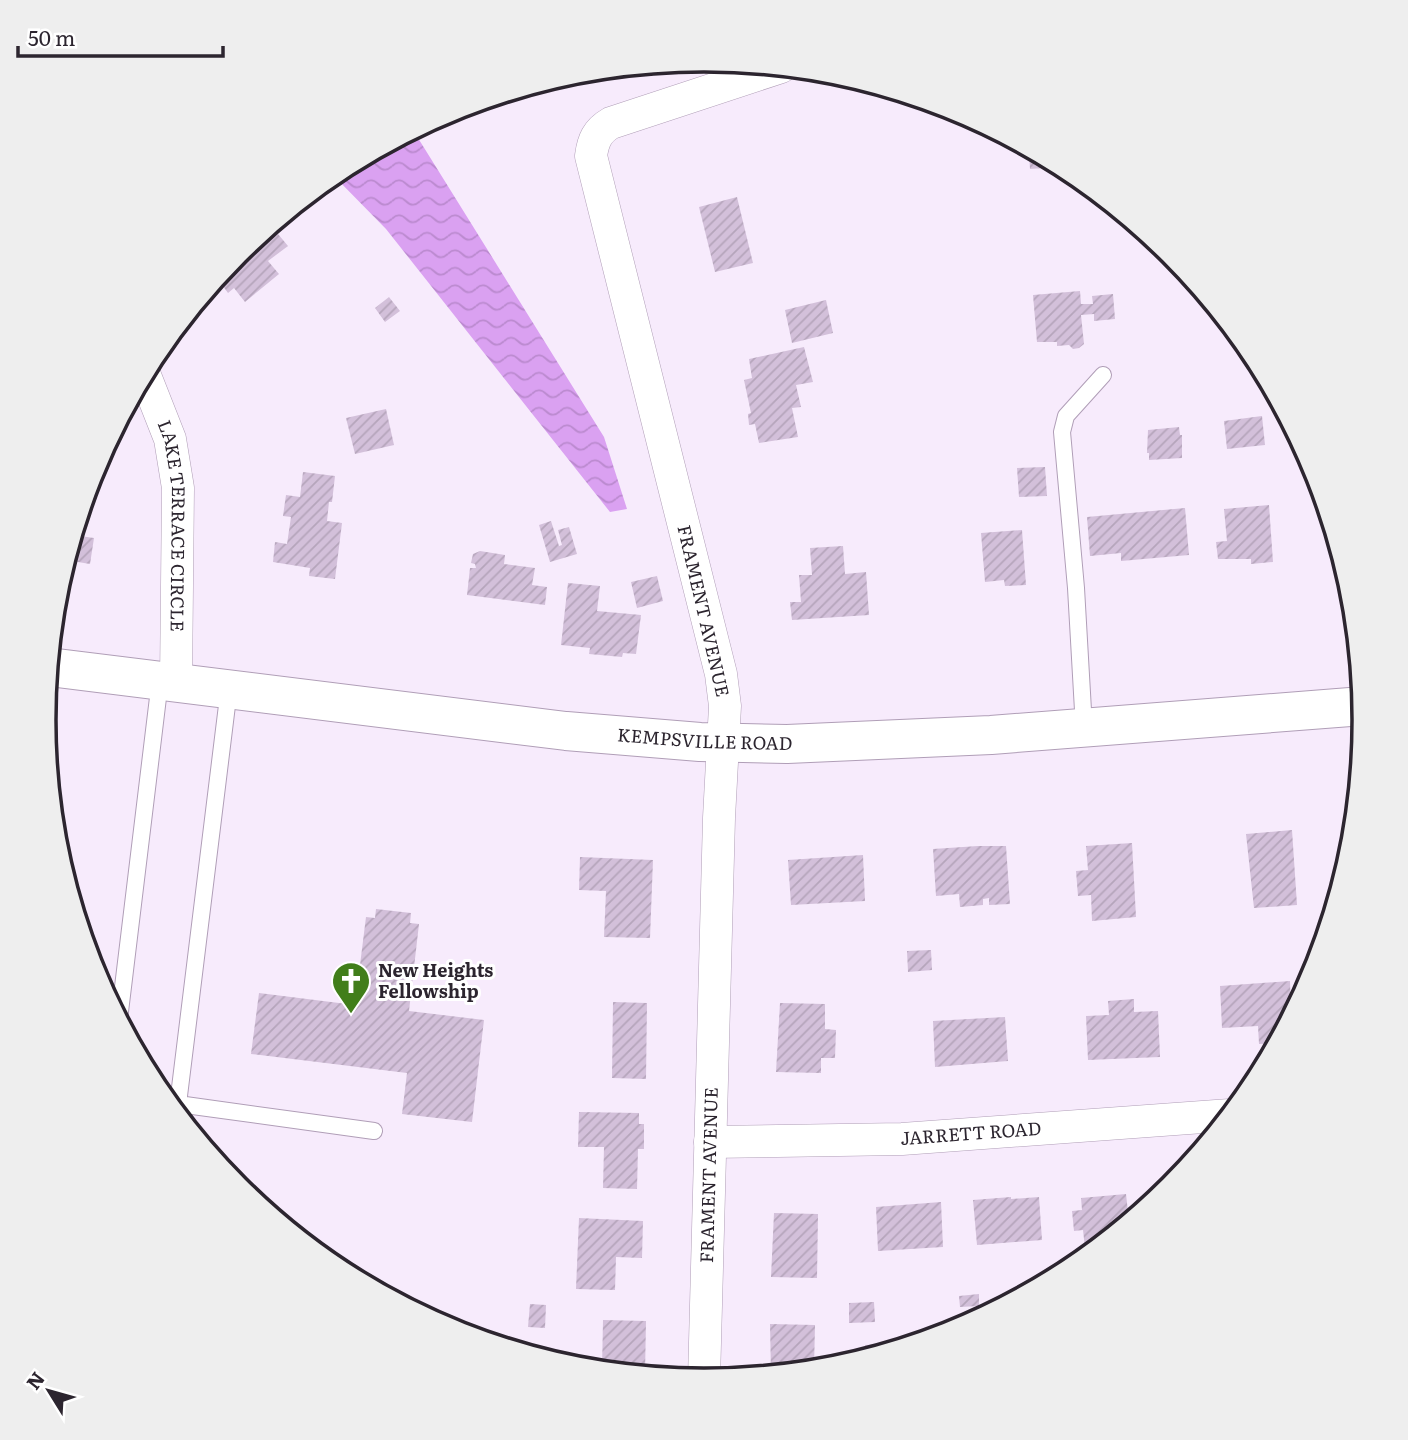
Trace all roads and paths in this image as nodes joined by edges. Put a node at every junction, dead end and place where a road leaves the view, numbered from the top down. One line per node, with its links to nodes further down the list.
1 (758, 74): 9 (street, FRAMENT AVENUE)
2 (1104, 375): 8 (lane)
3 (149, 386): 5 (street, LAKE TERRACE CIRCLE)
4 (58, 668): 5 (main road, KEMPSVILLE ROAD)
5 (168, 682): 6 (main road, KEMPSVILLE ROAD); 10 (lane)
6 (229, 690): 9 (main road, KEMPSVILLE ROAD); 11 (lane)
7 (1352, 707): 8 (main road, KEMPSVILLE ROAD)
8 (1084, 728): 9 (main road, KEMPSVILLE ROAD)
9 (724, 743): 15 (street, FRAMENT AVENUE)
10 (121, 1004)
11 (175, 1094)
12 (184, 1106): 14 (lane)
13 (1216, 1116): 15 (street, JARRETT ROAD)
14 (374, 1131)
15 (710, 1142): 16 (street, FRAMENT AVENUE)
16 (704, 1368)

